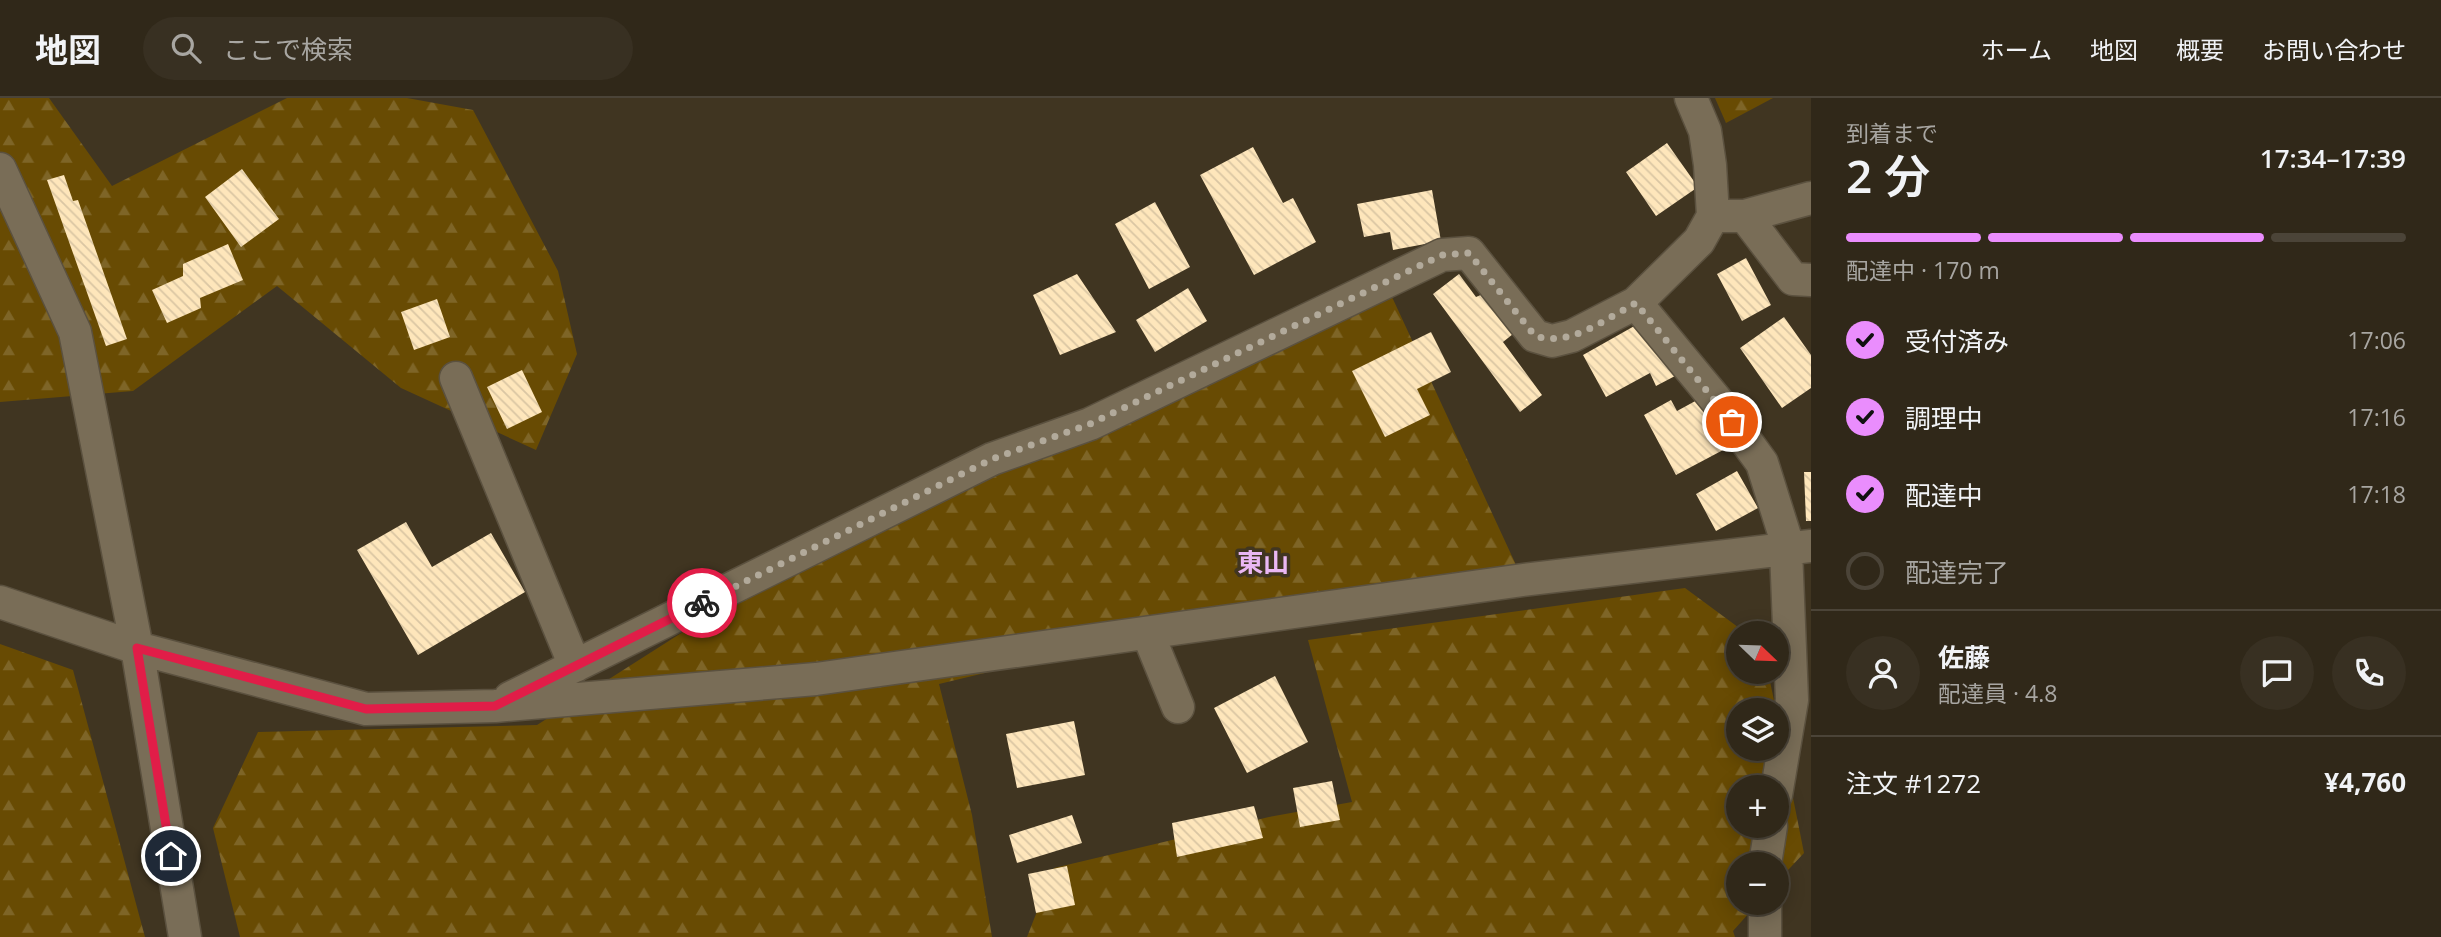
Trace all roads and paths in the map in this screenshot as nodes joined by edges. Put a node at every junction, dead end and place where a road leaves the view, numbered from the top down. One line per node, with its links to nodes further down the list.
1 (1691, 98): 4 (street)
2 (0, 169): 12 (street)
3 (1811, 198): 5 (street)
4 (1713, 216): 5 (street); 7 (street)
5 (1745, 216): 6 (street)
6 (1811, 280)
7 (1636, 303): 9 (street); 13 (street)
8 (456, 377): 13 (street)
9 (1795, 548): 11 (street); 16 (street)
10 (0, 602): 12 (street)
11 (1148, 634): 14 (street); 15 (street)
12 (137, 648): 14 (street); 18 (street)
13 (575, 666): 14 (street)
14 (495, 706)
15 (1178, 707)
16 (1779, 775)
17 (1765, 915): 19 (street)
18 (185, 937)
19 (1765, 937)

